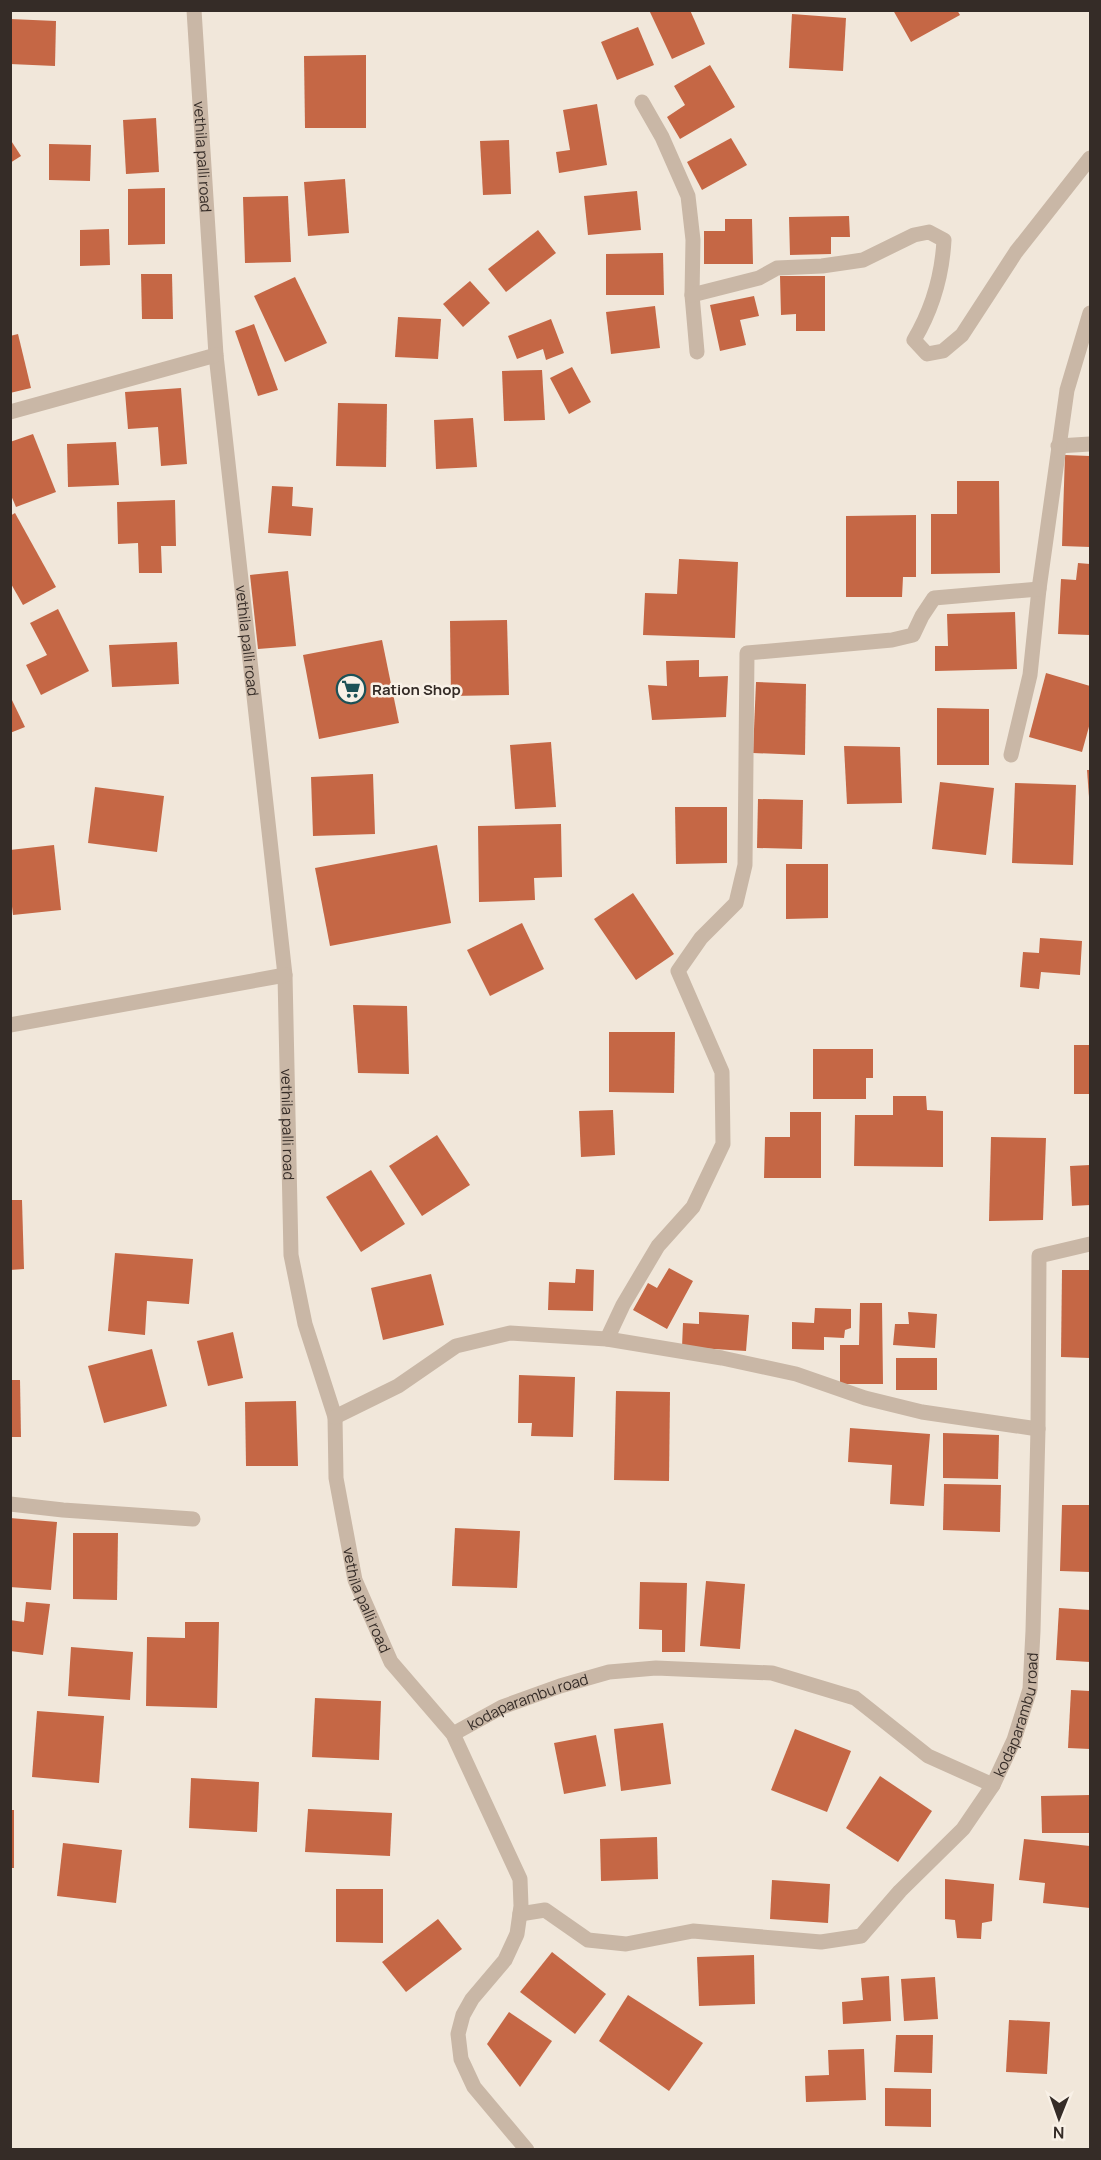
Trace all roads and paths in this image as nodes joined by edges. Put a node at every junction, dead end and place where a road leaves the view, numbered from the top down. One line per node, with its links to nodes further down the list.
1 (194, 10): 7 (street, vethila palli road)
2 (642, 102): 4 (street)
3 (1090, 158): 4 (street)
4 (692, 295): 6 (street)
5 (1090, 313): 10 (street)
6 (697, 352)
7 (216, 355): 8 (street); 13 (street, vethila palli road)
8 (10, 412)
9 (1090, 444): 10 (street)
10 (1059, 446): 11 (street)
11 (1039, 589): 12 (street); 16 (street)
12 (1011, 755)
13 (285, 975): 14 (street); 17 (street, vethila palli road)
14 (10, 1025)
15 (1090, 1244): 18 (street, kodaparambu road)
16 (608, 1339): 17 (street); 18 (street)
17 (335, 1417): 21 (street, vethila palli road)
18 (1038, 1429): 22 (street, kodaparambu road)
19 (10, 1504): 20 (street)
20 (193, 1519)
21 (453, 1734): 22 (street, kodaparambu road); 23 (street, vethila palli road)
22 (993, 1785): 23 (street)
23 (520, 1914): 24 (street, vethila palli road)
24 (527, 2150)

